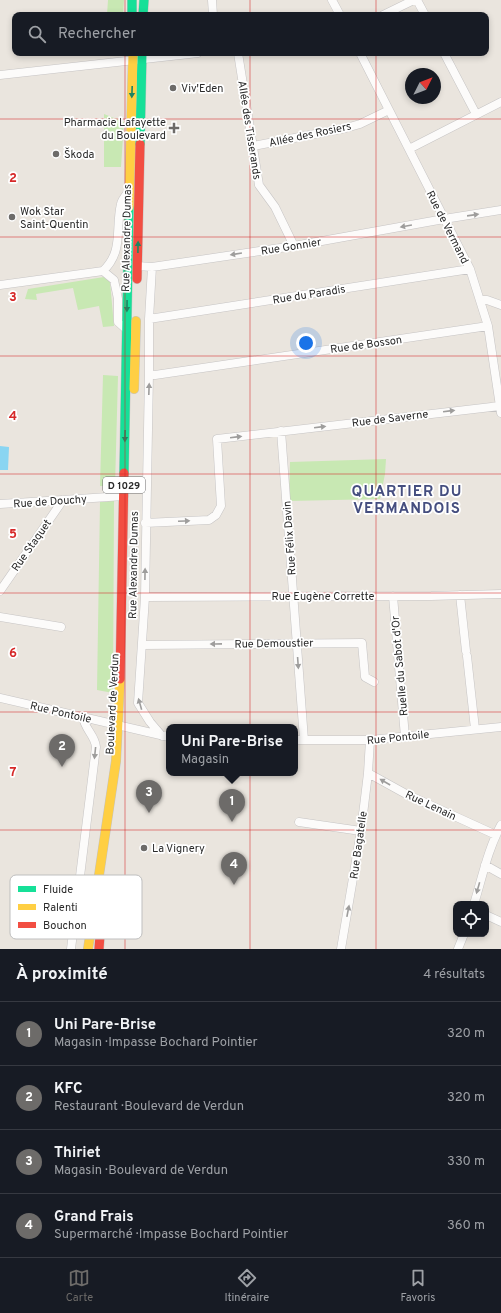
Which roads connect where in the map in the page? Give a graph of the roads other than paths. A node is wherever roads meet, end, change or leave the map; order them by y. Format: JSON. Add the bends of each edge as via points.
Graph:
{"nodes":[{"id":1,"x":132,"y":0,"type":"edge"},
{"id":2,"x":144,"y":0,"type":"edge"},
{"id":3,"x":212,"y":0,"type":"edge"},
{"id":4,"x":332,"y":0,"type":"edge"},
{"id":5,"x":416,"y":0,"type":"edge"},
{"id":6,"x":132,"y":12,"type":"edge"},
{"id":7,"x":143,"y":12,"type":"edge"},
{"id":8,"x":213,"y":12,"type":"edge"},
{"id":9,"x":338,"y":12,"type":"edge"},
{"id":10,"x":390,"y":12,"type":"edge"},
{"id":11,"x":423,"y":12,"type":"edge"},
{"id":12,"x":138,"y":56,"type":"edge"},
{"id":13,"x":238,"y":56,"type":"edge"},
{"id":14,"x":362,"y":56,"type":"edge"},
{"id":15,"x":446,"y":56,"type":"edge"},
{"id":16,"x":0,"y":75,"type":"edge"},
{"id":17,"x":501,"y":102,"type":"edge"},
{"id":18,"x":389,"y":110,"type":"junction"},
{"id":19,"x":476,"y":114,"type":"junction"},
{"id":20,"x":252,"y":146,"type":"junction"},
{"id":21,"x":409,"y":149,"type":"junction"},
{"id":22,"x":130,"y":188,"type":"junction"},
{"id":23,"x":501,"y":210,"type":"edge"},
{"id":24,"x":444,"y":219,"type":"junction"},
{"id":25,"x":294,"y":246,"type":"junction"},
{"id":26,"x":137,"y":266,"type":"junction"},
{"id":27,"x":152,"y":267,"type":"junction"},
{"id":28,"x":470,"y":269,"type":"junction"},
{"id":29,"x":102,"y":271,"type":"junction"},
{"id":30,"x":0,"y":284,"type":"edge"},
{"id":31,"x":480,"y":300,"type":"junction"},
{"id":32,"x":501,"y":305,"type":"edge"},
{"id":33,"x":149,"y":319,"type":"junction"},
{"id":34,"x":488,"y":326,"type":"junction"},
{"id":35,"x":127,"y":330,"type":"junction"},
{"id":36,"x":149,"y":374,"type":"junction"},
{"id":37,"x":500,"y":409,"type":"edge"},
{"id":38,"x":281,"y":431,"type":"junction"},
{"id":39,"x":128,"y":496,"type":"junction"},
{"id":40,"x":63,"y":500,"type":"junction"},
{"id":41,"x":0,"y":504,"type":"edge"},
{"id":42,"x":145,"y":523,"type":"junction"},
{"id":43,"x":0,"y":591,"type":"edge"},
{"id":44,"x":501,"y":594,"type":"edge"},
{"id":45,"x":460,"y":595,"type":"junction"},
{"id":46,"x":293,"y":596,"type":"junction"},
{"id":47,"x":392,"y":596,"type":"junction"},
{"id":48,"x":145,"y":597,"type":"junction"},
{"id":49,"x":0,"y":617,"type":"edge"},
{"id":50,"x":61,"y":627,"type":"dead end"},
{"id":51,"x":297,"y":643,"type":"junction"},
{"id":52,"x":142,"y":645,"type":"junction"},
{"id":53,"x":374,"y":682,"type":"dead end"},
{"id":54,"x":0,"y":698,"type":"edge"},
{"id":55,"x":83,"y":717,"type":"junction"},
{"id":56,"x":122,"y":726,"type":"junction"},
{"id":57,"x":501,"y":727,"type":"edge"},
{"id":58,"x":475,"y":729,"type":"junction"},
{"id":59,"x":165,"y":736,"type":"edge"},
{"id":60,"x":406,"y":737,"type":"junction"},
{"id":61,"x":298,"y":740,"type":"edge"},
{"id":62,"x":304,"y":740,"type":"junction"},
{"id":63,"x":370,"y":740,"type":"junction"},
{"id":64,"x":368,"y":773,"type":"junction"},
{"id":65,"x":299,"y":822,"type":"dead end"},
{"id":66,"x":501,"y":826,"type":"edge"},
{"id":67,"x":361,"y":831,"type":"junction"},
{"id":68,"x":496,"y":835,"type":"junction"},
{"id":69,"x":486,"y":865,"type":"junction"},
{"id":70,"x":501,"y":874,"type":"edge"},
{"id":71,"x":80,"y":875,"type":"edge"},
{"id":72,"x":99,"y":875,"type":"edge"},
{"id":73,"x":106,"y":875,"type":"edge"},
{"id":74,"x":475,"y":901,"type":"edge"},
{"id":75,"x":489,"y":916,"type":"edge"},
{"id":76,"x":501,"y":922,"type":"edge"},
{"id":77,"x":463,"y":937,"type":"edge"},
{"id":78,"x":72,"y":939,"type":"edge"},
{"id":79,"x":90,"y":939,"type":"edge"},
{"id":80,"x":100,"y":939,"type":"edge"},
{"id":81,"x":71,"y":949,"type":"edge"},
{"id":82,"x":88,"y":949,"type":"edge"},
{"id":83,"x":99,"y":949,"type":"edge"},
{"id":84,"x":341,"y":949,"type":"edge"},
{"id":85,"x":458,"y":949,"type":"edge"}],
"edges":[{"from":1,"to":6,"type":"main road"},
{"from":2,"to":7,"type":"main road"},
{"from":3,"to":8,"type":"street"},
{"from":4,"to":9,"type":"street"},
{"from":5,"to":10,"type":"street"},
{"from":5,"to":11,"type":"street"},
{"from":12,"to":16,"type":"street"},
{"from":12,"to":22,"type":"main road","number":"D 1029","one_way":true},
{"from":26,"to":12,"type":"main road","name":"Rue Alexandre Dumas","one_way":true},
{"from":13,"to":20,"type":"street","name":"Allée des Tisserands"},
{"from":14,"to":18,"type":"street","name":"Rue de Vermand"},
{"from":15,"to":19,"type":"street"},
{"from":17,"to":19,"type":"street"},
{"from":18,"to":20,"type":"street","name":"Allée des Rosiers","via":[[346,128]]},
{"from":18,"to":21,"type":"street","name":"Rue de Vermand"},
{"from":19,"to":21,"type":"street"},
{"from":20,"to":25,"type":"street","name":"Allée des Tisserands","via":[[259,185],[275,207]]},
{"from":21,"to":24,"type":"street","name":"Rue de Vermand"},
{"from":22,"to":29,"type":"street","via":[[122,202],[117,248],[113,259]]},
{"from":22,"to":35,"type":"main road","number":"D 1029","one_way":true},
{"from":24,"to":23,"type":"street","name":"Rue Gonnier","one_way":true},
{"from":24,"to":25,"type":"street","name":"Rue Gonnier","one_way":true},
{"from":24,"to":28,"type":"street","name":"Rue de Vermand"},
{"from":25,"to":27,"type":"street","name":"Rue Gonnier","one_way":true},
{"from":26,"to":27,"type":"street","name":"Rue Gonnier"},
{"from":26,"to":39,"type":"main road","name":"Rue Alexandre Dumas"},
{"from":27,"to":33,"type":"street","name":"Rue Alexandre Dumas"},
{"from":28,"to":31,"type":"street","name":"Rue de Vermand"},
{"from":28,"to":33,"type":"street","name":"Rue du Paradis"},
{"from":29,"to":30,"type":"street"},
{"from":29,"to":35,"type":"street","via":[[114,280],[118,299],[118,322]]},
{"from":31,"to":32,"type":"street"},
{"from":31,"to":34,"type":"street","name":"Rue de Vermand"},
{"from":33,"to":36,"type":"street","name":"Rue Alexandre Dumas"},
{"from":34,"to":36,"type":"street","name":"Rue de Bosson"},
{"from":34,"to":37,"type":"street","name":"Rue de Vermand"},
{"from":35,"to":39,"type":"main road","number":"D 1029","one_way":true},
{"from":42,"to":36,"type":"street","name":"Rue Alexandre Dumas","one_way":true},
{"from":38,"to":37,"type":"street","name":"Rue de Saverne","one_way":true},
{"from":42,"to":38,"type":"street","name":"Rue de Saverne","one_way":true,"via":[[209,520],[216,515],[221,506],[217,439]]},
{"from":38,"to":46,"type":"street","name":"Rue Félix Davin"},
{"from":39,"to":40,"type":"street","name":"Rue de Douchy"},
{"from":39,"to":56,"type":"main road","name":"Boulevard de Verdun"},
{"from":40,"to":41,"type":"street","name":"Rue de Douchy"},
{"from":40,"to":43,"type":"street","name":"Rue Staquet"},
{"from":48,"to":42,"type":"street","name":"Rue Alexandre Dumas","one_way":true},
{"from":44,"to":45,"type":"street","name":"Rue Eugène Corrette"},
{"from":45,"to":47,"type":"street","name":"Rue Eugène Corrette"},
{"from":45,"to":58,"type":"street"},
{"from":46,"to":47,"type":"street","name":"Rue Eugène Corrette"},
{"from":46,"to":48,"type":"street","name":"Rue Eugène Corrette"},
{"from":46,"to":51,"type":"street","name":"Rue Félix Davin"},
{"from":47,"to":60,"type":"street","name":"Ruelle du Sabot d'Or"},
{"from":48,"to":52,"type":"street","name":"Rue Alexandre Dumas"},
{"from":49,"to":50,"type":"street"},
{"from":51,"to":52,"type":"street","name":"Rue Demoustier","one_way":true},
{"from":51,"to":53,"type":"street","name":"Rue Demoustier","via":[[362,643],[365,678]]},
{"from":51,"to":62,"type":"street","name":"Rue Félix Davin","one_way":true},
{"from":59,"to":52,"type":"street","name":"Rue Alexandre Dumas","one_way":true,"via":[[150,722],[138,703]]},
{"from":54,"to":55,"type":"street","name":"Rue Pontoile"},
{"from":55,"to":56,"type":"street","name":"Rue Pontoile"},
{"from":55,"to":71,"type":"street","name":"Boulevard de Verdun","one_way":true,"via":[[84,726],[95,741],[96,747]]},
{"from":56,"to":59,"type":"street","name":"Rue Pontoile"},
{"from":56,"to":72,"type":"main road"},
{"from":56,"to":73,"type":"main road","name":"Boulevard de Verdun"},
{"from":57,"to":58,"type":"street","name":"Rue Pontoile"},
{"from":58,"to":60,"type":"street","name":"Rue Pontoile"},
{"from":60,"to":63,"type":"street","name":"Rue Pontoile"},
{"from":61,"to":62,"type":"street","name":"Rue Pontoile"},
{"from":62,"to":63,"type":"street","name":"Rue Pontoile"},
{"from":63,"to":64,"type":"street","name":"Rue Bagatelle"},
{"from":64,"to":67,"type":"street","name":"Rue Bagatelle"},
{"from":68,"to":64,"type":"street","name":"Rue Lenain","one_way":true,"via":[[406,794]]},
{"from":65,"to":67,"type":"street"},
{"from":66,"to":68,"type":"street"},
{"from":84,"to":67,"type":"street","name":"Rue Bagatelle","one_way":true},
{"from":68,"to":69,"type":"street"},
{"from":69,"to":70,"type":"street"},
{"from":69,"to":74,"type":"street","one_way":true},
{"from":75,"to":76,"type":"street"},
{"from":77,"to":85,"type":"street"},
{"from":78,"to":81,"type":"street","name":"Boulevard de Verdun","one_way":true},
{"from":79,"to":82,"type":"main road"},
{"from":80,"to":83,"type":"main road","name":"Boulevard de Verdun"}]}
